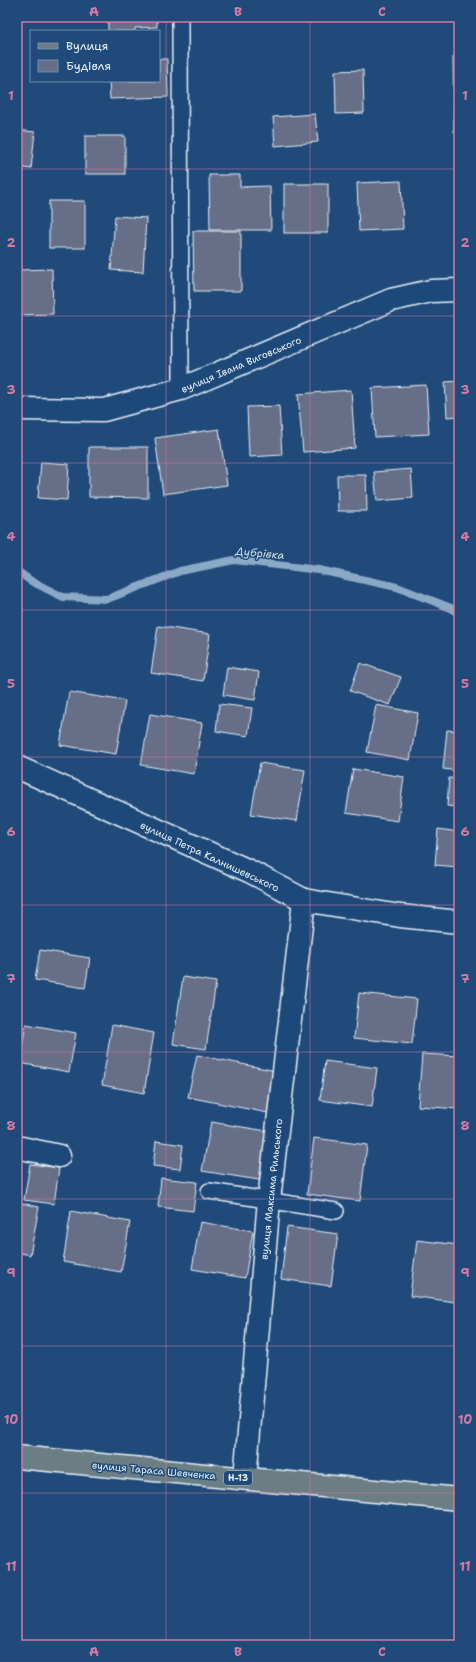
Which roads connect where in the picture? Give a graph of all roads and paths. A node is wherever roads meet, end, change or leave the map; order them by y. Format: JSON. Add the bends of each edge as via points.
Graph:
{"nodes":[{"id":1,"x":180,"y":17,"type":"edge"},
{"id":2,"x":459,"y":290,"type":"edge"},
{"id":3,"x":181,"y":389,"type":"junction"},
{"id":4,"x":17,"y":409,"type":"edge"},
{"id":5,"x":17,"y":767,"type":"edge"},
{"id":6,"x":304,"y":900,"type":"junction"},
{"id":7,"x":459,"y":922,"type":"edge"},
{"id":8,"x":17,"y":1146,"type":"edge"},
{"id":9,"x":59,"y":1156,"type":"dead end"},
{"id":10,"x":210,"y":1191,"type":"dead end"},
{"id":11,"x":269,"y":1200,"type":"junction"},
{"id":12,"x":336,"y":1211,"type":"dead end"},
{"id":13,"x":17,"y":1457,"type":"edge"},
{"id":14,"x":245,"y":1478,"type":"junction"},
{"id":15,"x":459,"y":1499,"type":"edge"}],
"edges":[{"from":1,"to":3,"type":"lane"},
{"from":2,"to":3,"type":"street","name":"вулиця Івана Виговського","via":[[431,291],[391,300]]},
{"from":3,"to":4,"type":"street","name":"вулиця Івана Виговського","via":[[104,410]]},
{"from":5,"to":6,"type":"street","name":"вулиця Петра Калнишевського","via":[[251,872]]},
{"from":6,"to":7,"type":"street","name":"вулиця Петра Калнишевського","via":[[400,916]]},
{"from":6,"to":11,"type":"street","name":"вулиця Максима Рильського"},
{"from":8,"to":9,"type":"street"},
{"from":10,"to":11,"type":"lane"},
{"from":11,"to":12,"type":"lane"},
{"from":11,"to":14,"type":"street","name":"вулиця Максима Рильського"},
{"from":13,"to":14,"type":"main road","name":"вулиця Тараса Шевченка","number":"Н-13"},
{"from":14,"to":15,"type":"main road","name":"вулиця Тараса Шевченка","number":"Н-13"}]}
